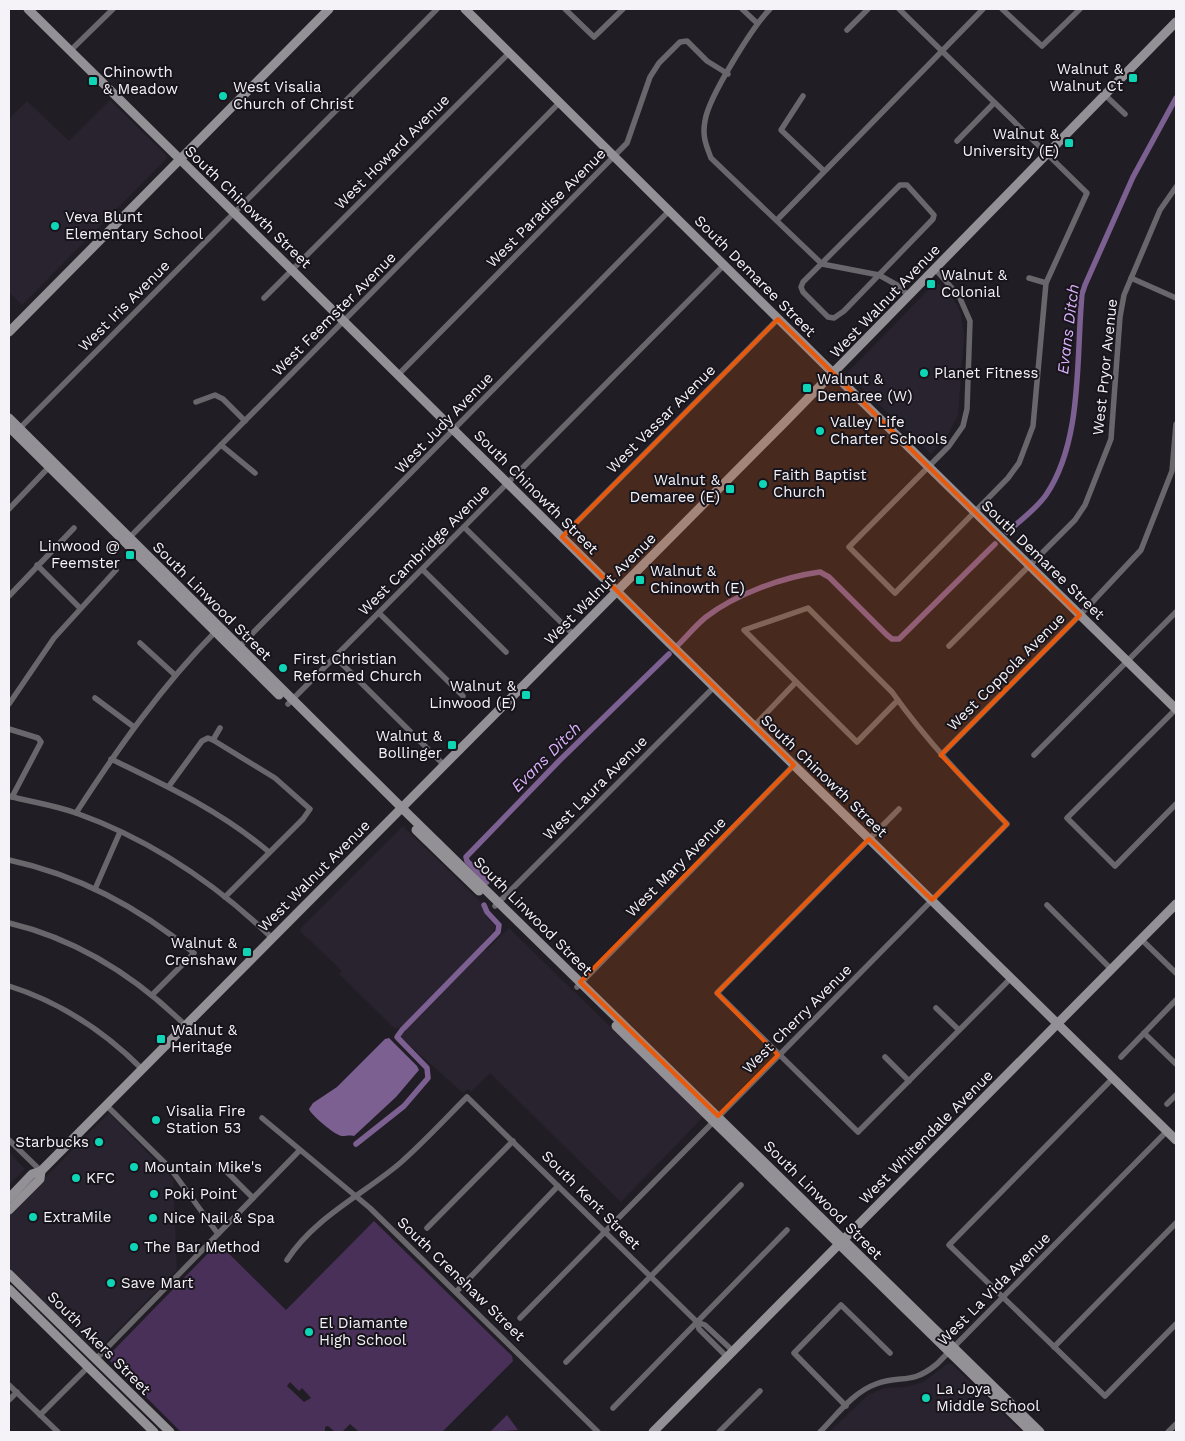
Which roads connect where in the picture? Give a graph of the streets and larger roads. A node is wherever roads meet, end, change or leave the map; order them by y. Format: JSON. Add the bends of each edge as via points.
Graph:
{"nodes":[{"id":1,"x":28,"y":9,"type":"edge"},
{"id":2,"x":113,"y":9,"type":"edge"},
{"id":3,"x":329,"y":9,"type":"edge"},
{"id":4,"x":437,"y":9,"type":"edge"},
{"id":5,"x":465,"y":9,"type":"edge"},
{"id":6,"x":565,"y":9,"type":"edge"},
{"id":7,"x":624,"y":9,"type":"edge"},
{"id":8,"x":742,"y":9,"type":"edge"},
{"id":9,"x":770,"y":9,"type":"edge"},
{"id":10,"x":868,"y":9,"type":"edge"},
{"id":11,"x":899,"y":9,"type":"edge"},
{"id":12,"x":983,"y":9,"type":"edge"},
{"id":13,"x":1002,"y":9,"type":"edge"},
{"id":14,"x":1080,"y":9,"type":"edge"},
{"id":15,"x":1176,"y":22,"type":"edge"},
{"id":16,"x":757,"y":23,"type":"junction"},
{"id":17,"x":847,"y":30,"type":"dead end"},
{"id":18,"x":70,"y":51,"type":"junction"},
{"id":19,"x":941,"y":51,"type":"junction"},
{"id":20,"x":510,"y":52,"type":"junction"},
{"id":21,"x":728,"y":74,"type":"junction"},
{"id":22,"x":1105,"y":95,"type":"junction"},
{"id":23,"x":803,"y":96,"type":"dead end"},
{"id":24,"x":560,"y":102,"type":"junction"},
{"id":25,"x":994,"y":103,"type":"junction"},
{"id":26,"x":1125,"y":114,"type":"dead end"},
{"id":27,"x":957,"y":141,"type":"dead end"},
{"id":28,"x":1047,"y":155,"type":"junction"},
{"id":29,"x":615,"y":156,"type":"junction"},
{"id":30,"x":179,"y":160,"type":"junction"},
{"id":31,"x":823,"y":170,"type":"junction"},
{"id":32,"x":1176,"y":187,"type":"edge"},
{"id":33,"x":670,"y":210,"type":"junction"},
{"id":34,"x":234,"y":213,"type":"junction"},
{"id":35,"x":777,"y":220,"type":"junction"},
{"id":36,"x":724,"y":264,"type":"junction"},
{"id":37,"x":822,"y":264,"type":"junction"},
{"id":38,"x":935,"y":269,"type":"junction"},
{"id":39,"x":292,"y":270,"type":"junction"},
{"id":40,"x":879,"y":275,"type":"junction"},
{"id":41,"x":1029,"y":278,"type":"dead end"},
{"id":42,"x":1131,"y":278,"type":"junction"},
{"id":43,"x":1046,"y":283,"type":"junction"},
{"id":44,"x":909,"y":296,"type":"junction"},
{"id":45,"x":264,"y":298,"type":"dead end"},
{"id":46,"x":1176,"y":298,"type":"edge"},
{"id":47,"x":778,"y":319,"type":"junction"},
{"id":48,"x":344,"y":322,"type":"junction"},
{"id":49,"x":9,"y":332,"type":"edge"},
{"id":50,"x":833,"y":374,"type":"junction"},
{"id":51,"x":398,"y":375,"type":"junction"},
{"id":52,"x":196,"y":402,"type":"dead end"},
{"id":53,"x":9,"y":418,"type":"edge"},
{"id":54,"x":245,"y":421,"type":"junction"},
{"id":55,"x":1176,"y":424,"type":"edge"},
{"id":56,"x":9,"y":428,"type":"edge"},
{"id":57,"x":454,"y":430,"type":"junction"},
{"id":58,"x":19,"y":433,"type":"junction"},
{"id":59,"x":221,"y":445,"type":"junction"},
{"id":60,"x":49,"y":467,"type":"junction"},
{"id":61,"x":928,"y":467,"type":"junction"},
{"id":62,"x":255,"y":473,"type":"dead end"},
{"id":63,"x":508,"y":484,"type":"junction"},
{"id":64,"x":9,"y":509,"type":"edge"},
{"id":65,"x":974,"y":512,"type":"junction"},
{"id":66,"x":464,"y":527,"type":"junction"},
{"id":67,"x":74,"y":528,"type":"dead end"},
{"id":68,"x":562,"y":538,"type":"junction"},
{"id":69,"x":127,"y":540,"type":"junction"},
{"id":70,"x":38,"y":565,"type":"junction"},
{"id":71,"x":1029,"y":565,"type":"junction"},
{"id":72,"x":116,"y":570,"type":"dead end"},
{"id":73,"x":423,"y":570,"type":"junction"},
{"id":74,"x":616,"y":592,"type":"junction"},
{"id":75,"x":9,"y":596,"type":"edge"},
{"id":76,"x":80,"y":608,"type":"junction"},
{"id":77,"x":1176,"y":612,"type":"edge"},
{"id":78,"x":379,"y":613,"type":"junction"},
{"id":79,"x":1080,"y":615,"type":"junction"},
{"id":80,"x":217,"y":630,"type":"junction"},
{"id":81,"x":574,"y":635,"type":"junction"},
{"id":82,"x":140,"y":643,"type":"dead end"},
{"id":83,"x":949,"y":646,"type":"dead end"},
{"id":84,"x":237,"y":649,"type":"junction"},
{"id":85,"x":506,"y":652,"type":"dead end"},
{"id":86,"x":335,"y":657,"type":"junction"},
{"id":87,"x":1128,"y":662,"type":"junction"},
{"id":88,"x":175,"y":675,"type":"junction"},
{"id":89,"x":796,"y":682,"type":"junction"},
{"id":90,"x":714,"y":687,"type":"junction"},
{"id":91,"x":463,"y":696,"type":"dead end"},
{"id":92,"x":95,"y":698,"type":"dead end"},
{"id":93,"x":898,"y":700,"type":"junction"},
{"id":94,"x":290,"y":702,"type":"junction"},
{"id":95,"x":9,"y":704,"type":"edge"},
{"id":96,"x":1176,"y":709,"type":"edge"},
{"id":97,"x":754,"y":726,"type":"junction"},
{"id":98,"x":134,"y":727,"type":"junction"},
{"id":99,"x":220,"y":728,"type":"dead end"},
{"id":100,"x":9,"y":729,"type":"edge"},
{"id":101,"x":214,"y":740,"type":"junction"},
{"id":102,"x":940,"y":755,"type":"junction"},
{"id":103,"x":1034,"y":756,"type":"dead end"},
{"id":104,"x":111,"y":759,"type":"junction"},
{"id":105,"x":444,"y":765,"type":"junction"},
{"id":106,"x":794,"y":765,"type":"junction"},
{"id":107,"x":169,"y":786,"type":"junction"},
{"id":108,"x":10,"y":796,"type":"edge"},
{"id":109,"x":1176,"y":804,"type":"edge"},
{"id":110,"x":400,"y":809,"type":"junction"},
{"id":111,"x":900,"y":809,"type":"dead end"},
{"id":112,"x":76,"y":813,"type":"junction"},
{"id":113,"x":120,"y":832,"type":"junction"},
{"id":114,"x":869,"y":839,"type":"junction"},
{"id":115,"x":269,"y":852,"type":"junction"},
{"id":116,"x":9,"y":860,"type":"edge"},
{"id":117,"x":95,"y":889,"type":"junction"},
{"id":118,"x":225,"y":897,"type":"junction"},
{"id":119,"x":932,"y":900,"type":"junction"},
{"id":120,"x":497,"y":904,"type":"junction"},
{"id":121,"x":1176,"y":904,"type":"edge"},
{"id":122,"x":1047,"y":905,"type":"dead end"},
{"id":123,"x":9,"y":923,"type":"edge"},
{"id":124,"x":272,"y":938,"type":"junction"},
{"id":125,"x":1141,"y":939,"type":"junction"},
{"id":126,"x":1111,"y":969,"type":"junction"},
{"id":127,"x":1176,"y":973,"type":"edge"},
{"id":128,"x":1011,"y":978,"type":"junction"},
{"id":129,"x":578,"y":984,"type":"junction"},
{"id":130,"x":9,"y":986,"type":"edge"},
{"id":131,"x":152,"y":995,"type":"junction"},
{"id":132,"x":1176,"y":1000,"type":"edge"},
{"id":133,"x":936,"y":1008,"type":"dead end"},
{"id":134,"x":1058,"y":1023,"type":"junction"},
{"id":135,"x":185,"y":1026,"type":"junction"},
{"id":136,"x":959,"y":1030,"type":"junction"},
{"id":137,"x":1144,"y":1033,"type":"junction"},
{"id":138,"x":778,"y":1055,"type":"junction"},
{"id":139,"x":1121,"y":1057,"type":"dead end"},
{"id":140,"x":885,"y":1058,"type":"dead end"},
{"id":141,"x":1176,"y":1064,"type":"edge"},
{"id":142,"x":142,"y":1069,"type":"junction"},
{"id":143,"x":1113,"y":1078,"type":"junction"},
{"id":144,"x":909,"y":1081,"type":"junction"},
{"id":145,"x":1176,"y":1095,"type":"edge"},
{"id":146,"x":1167,"y":1104,"type":"dead end"},
{"id":147,"x":106,"y":1105,"type":"junction"},
{"id":148,"x":262,"y":1118,"type":"dead end"},
{"id":149,"x":715,"y":1118,"type":"junction"},
{"id":150,"x":1167,"y":1131,"type":"junction"},
{"id":151,"x":9,"y":1140,"type":"edge"},
{"id":152,"x":1176,"y":1140,"type":"edge"},
{"id":153,"x":513,"y":1141,"type":"junction"},
{"id":154,"x":299,"y":1150,"type":"junction"},
{"id":155,"x":219,"y":1164,"type":"dead end"},
{"id":156,"x":40,"y":1171,"type":"junction"},
{"id":157,"x":741,"y":1185,"type":"dead end"},
{"id":158,"x":558,"y":1186,"type":"junction"},
{"id":159,"x":356,"y":1196,"type":"junction"},
{"id":160,"x":9,"y":1198,"type":"edge"},
{"id":161,"x":253,"y":1198,"type":"junction"},
{"id":162,"x":9,"y":1210,"type":"edge"},
{"id":163,"x":1176,"y":1223,"type":"edge"},
{"id":164,"x":427,"y":1228,"type":"dead end"},
{"id":165,"x":787,"y":1230,"type":"dead end"},
{"id":166,"x":604,"y":1231,"type":"junction"},
{"id":167,"x":218,"y":1234,"type":"junction"},
{"id":168,"x":841,"y":1242,"type":"junction"},
{"id":169,"x":287,"y":1260,"type":"dead end"},
{"id":170,"x":9,"y":1274,"type":"edge"},
{"id":171,"x":650,"y":1277,"type":"junction"},
{"id":172,"x":9,"y":1288,"type":"edge"},
{"id":173,"x":456,"y":1292,"type":"junction"},
{"id":174,"x":1003,"y":1298,"type":"junction"},
{"id":175,"x":48,"y":1311,"type":"junction"},
{"id":176,"x":520,"y":1318,"type":"dead end"},
{"id":177,"x":697,"y":1322,"type":"junction"},
{"id":178,"x":1176,"y":1324,"type":"edge"},
{"id":179,"x":51,"y":1331,"type":"junction"},
{"id":180,"x":1054,"y":1347,"type":"junction"},
{"id":181,"x":951,"y":1350,"type":"junction"},
{"id":182,"x":730,"y":1354,"type":"junction"},
{"id":183,"x":890,"y":1354,"type":"dead end"},
{"id":184,"x":96,"y":1359,"type":"junction"},
{"id":185,"x":566,"y":1362,"type":"dead end"},
{"id":186,"x":88,"y":1367,"type":"junction"},
{"id":187,"x":9,"y":1385,"type":"edge"},
{"id":188,"x":760,"y":1391,"type":"dead end"},
{"id":189,"x":16,"y":1392,"type":"junction"},
{"id":190,"x":9,"y":1400,"type":"edge"},
{"id":191,"x":142,"y":1406,"type":"junction"},
{"id":192,"x":846,"y":1406,"type":"junction"},
{"id":193,"x":613,"y":1408,"type":"dead end"},
{"id":194,"x":40,"y":1415,"type":"junction"},
{"id":195,"x":1014,"y":1416,"type":"junction"},
{"id":196,"x":1176,"y":1424,"type":"edge"},
{"id":197,"x":58,"y":1432,"type":"edge"},
{"id":198,"x":154,"y":1432,"type":"edge"},
{"id":199,"x":170,"y":1432,"type":"edge"},
{"id":200,"x":598,"y":1432,"type":"edge"},
{"id":201,"x":653,"y":1432,"type":"edge"},
{"id":202,"x":719,"y":1432,"type":"edge"},
{"id":203,"x":820,"y":1432,"type":"edge"},
{"id":204,"x":1031,"y":1432,"type":"edge"},
{"id":205,"x":1038,"y":1432,"type":"edge"},
{"id":206,"x":1168,"y":1432,"type":"edge"}],
"edges":[{"from":1,"to":18,"type":"street","name":"South Chinowth Street"},
{"from":2,"to":18,"type":"street"},
{"from":3,"to":30,"type":"street"},
{"from":4,"to":34,"type":"street","name":"West Iris Avenue"},
{"from":5,"to":20,"type":"street","name":"South Demaree Street"},
{"from":6,"to":7,"type":"street","via":[[594,37]]},
{"from":8,"to":16,"type":"street"},
{"from":9,"to":16,"type":"street"},
{"from":10,"to":17,"type":"street"},
{"from":11,"to":19,"type":"street"},
{"from":12,"to":19,"type":"street"},
{"from":13,"to":14,"type":"street","via":[[1042,46]]},
{"from":15,"to":22,"type":"street","name":"West Walnut Avenue"},
{"from":16,"to":21,"type":"street"},
{"from":18,"to":30,"type":"street","name":"South Chinowth Street"},
{"from":19,"to":25,"type":"street"},
{"from":19,"to":31,"type":"street"},
{"from":20,"to":24,"type":"street","name":"South Demaree Street"},
{"from":20,"to":39,"type":"street","name":"West Howard Avenue"},
{"from":21,"to":29,"type":"street","name":"West Paradise Avenue","via":[[683,40],[655,68],[632,135]]},
{"from":21,"to":35,"type":"street","via":[[707,110],[703,139],[712,158]]},
{"from":22,"to":26,"type":"street"},
{"from":22,"to":28,"type":"street","name":"West Walnut Avenue"},
{"from":23,"to":31,"type":"street","via":[[781,130]]},
{"from":24,"to":29,"type":"street","name":"South Demaree Street"},
{"from":24,"to":48,"type":"street","name":"West Feemster Avenue"},
{"from":25,"to":27,"type":"street"},
{"from":25,"to":28,"type":"street"},
{"from":28,"to":38,"type":"street","name":"West Walnut Avenue"},
{"from":28,"to":43,"type":"street","via":[[1087,193]]},
{"from":29,"to":33,"type":"street","name":"South Demaree Street"},
{"from":29,"to":51,"type":"street","name":"West Paradise Avenue"},
{"from":30,"to":34,"type":"street","name":"South Chinowth Street"},
{"from":30,"to":49,"type":"street"},
{"from":31,"to":35,"type":"street"},
{"from":32,"to":42,"type":"street","name":"West Pryor Avenue","via":[[1160,210]]},
{"from":33,"to":36,"type":"street","name":"South Demaree Street"},
{"from":33,"to":57,"type":"street","name":"West Judy Avenue"},
{"from":34,"to":39,"type":"street","name":"South Chinowth Street"},
{"from":34,"to":58,"type":"street","name":"West Iris Avenue"},
{"from":35,"to":37,"type":"street"},
{"from":36,"to":47,"type":"street","name":"South Demaree Street"},
{"from":36,"to":63,"type":"street","name":"West Cambridge Avenue"},
{"from":37,"to":40,"type":"street"},
{"from":37,"to":40,"type":"street","via":[[801,287],[826,315],[834,318]]},
{"from":37,"to":40,"type":"street","via":[[895,188],[907,185],[934,215]]},
{"from":38,"to":44,"type":"street","name":"West Walnut Avenue"},
{"from":38,"to":61,"type":"street","via":[[964,303],[971,331],[967,409],[963,426]]},
{"from":39,"to":45,"type":"street","name":"West Howard Avenue"},
{"from":39,"to":48,"type":"street","name":"South Chinowth Street"},
{"from":40,"to":44,"type":"street"},
{"from":41,"to":43,"type":"street"},
{"from":42,"to":46,"type":"street"},
{"from":42,"to":71,"type":"street","name":"West Pryor Avenue","via":[[1120,316],[1112,426],[1106,454],[1080,513]]},
{"from":43,"to":65,"type":"street","via":[[1036,410],[1028,444],[1008,478]]},
{"from":44,"to":50,"type":"street","name":"West Walnut Avenue"},
{"from":47,"to":50,"type":"street","name":"South Demaree Street"},
{"from":47,"to":68,"type":"street","name":"West Vassar Avenue"},
{"from":48,"to":51,"type":"street","name":"South Chinowth Street"},
{"from":48,"to":54,"type":"street","name":"West Feemster Avenue"},
{"from":50,"to":61,"type":"street","name":"South Demaree Street"},
{"from":50,"to":74,"type":"street","name":"West Walnut Avenue"},
{"from":51,"to":57,"type":"street","name":"South Chinowth Street"},
{"from":52,"to":54,"type":"street","via":[[208,396],[219,397]]},
{"from":53,"to":58,"type":"street","name":"South Linwood Street"},
{"from":54,"to":59,"type":"street","name":"West Feemster Avenue"},
{"from":55,"to":79,"type":"street","name":"West Coppola Avenue","via":[[1170,478],[1141,550]]},
{"from":56,"to":58,"type":"street","name":"South Linwood Street"},
{"from":57,"to":63,"type":"street","name":"South Chinowth Street"},
{"from":57,"to":84,"type":"street","name":"West Judy Avenue"},
{"from":58,"to":60,"type":"street","name":"South Linwood Street"},
{"from":58,"to":69,"type":"street","name":"South Linwood Street"},
{"from":59,"to":62,"type":"street"},
{"from":59,"to":69,"type":"street","name":"West Feemster Avenue"},
{"from":60,"to":64,"type":"street"},
{"from":60,"to":69,"type":"street","name":"South Linwood Street"},
{"from":61,"to":65,"type":"street","name":"South Demaree Street"},
{"from":61,"to":65,"type":"street","via":[[848,547],[895,593]]},
{"from":63,"to":66,"type":"street","name":"West Cambridge Avenue"},
{"from":63,"to":68,"type":"street","name":"South Chinowth Street"},
{"from":65,"to":71,"type":"street","name":"South Demaree Street"},
{"from":66,"to":73,"type":"street","name":"West Cambridge Avenue"},
{"from":66,"to":81,"type":"street"},
{"from":67,"to":70,"type":"street"},
{"from":68,"to":74,"type":"street","name":"South Chinowth Street"},
{"from":69,"to":80,"type":"street","name":"South Linwood Street"},
{"from":70,"to":75,"type":"street"},
{"from":70,"to":76,"type":"street"},
{"from":71,"to":79,"type":"street","name":"South Demaree Street"},
{"from":71,"to":83,"type":"street","name":"West Pryor Avenue"},
{"from":72,"to":76,"type":"street"},
{"from":73,"to":78,"type":"street","name":"West Cambridge Avenue"},
{"from":73,"to":85,"type":"street"},
{"from":74,"to":81,"type":"street","name":"West Walnut Avenue"},
{"from":74,"to":90,"type":"street","name":"South Chinowth Street"},
{"from":76,"to":95,"type":"street","via":[[41,655]]},
{"from":77,"to":87,"type":"street"},
{"from":78,"to":86,"type":"street","name":"West Cambridge Avenue"},
{"from":78,"to":91,"type":"street"},
{"from":79,"to":87,"type":"street","name":"South Demaree Street"},
{"from":79,"to":102,"type":"street","name":"West Coppola Avenue"},
{"from":80,"to":84,"type":"street","name":"South Linwood Street"},
{"from":80,"to":88,"type":"street"},
{"from":81,"to":105,"type":"street","name":"West Walnut Avenue"},
{"from":82,"to":88,"type":"street"},
{"from":84,"to":94,"type":"street","name":"South Linwood Street"},
{"from":86,"to":94,"type":"street","name":"West Cambridge Avenue"},
{"from":86,"to":105,"type":"street"},
{"from":87,"to":96,"type":"street","name":"South Demaree Street"},
{"from":87,"to":103,"type":"street"},
{"from":88,"to":98,"type":"street"},
{"from":89,"to":93,"type":"street","via":[[857,742]]},
{"from":89,"to":93,"type":"street","via":[[744,630],[808,608]]},
{"from":89,"to":97,"type":"street"},
{"from":90,"to":97,"type":"street","name":"South Chinowth Street"},
{"from":90,"to":120,"type":"street","name":"West Laura Avenue"},
{"from":92,"to":98,"type":"street"},
{"from":93,"to":102,"type":"street"},
{"from":94,"to":110,"type":"street","name":"South Linwood Street"},
{"from":96,"to":109,"type":"street","via":[[1067,818],[1115,866]]},
{"from":97,"to":106,"type":"street","name":"South Chinowth Street"},
{"from":98,"to":104,"type":"street"},
{"from":99,"to":101,"type":"street"},
{"from":100,"to":108,"type":"street","via":[[38,738],[41,742]]},
{"from":101,"to":107,"type":"street","via":[[202,741]]},
{"from":101,"to":115,"type":"street","via":[[275,778],[310,809]]},
{"from":102,"to":119,"type":"street","name":"West Cherry Avenue","via":[[1007,824]]},
{"from":104,"to":107,"type":"street"},
{"from":104,"to":112,"type":"street"},
{"from":105,"to":110,"type":"street","name":"West Walnut Avenue"},
{"from":106,"to":114,"type":"street","name":"South Chinowth Street"},
{"from":106,"to":129,"type":"street","name":"West Mary Avenue"},
{"from":107,"to":115,"type":"street","via":[[220,815]]},
{"from":108,"to":112,"type":"street"},
{"from":110,"to":120,"type":"street","name":"South Linwood Street"},
{"from":110,"to":124,"type":"street","name":"West Walnut Avenue"},
{"from":111,"to":114,"type":"street"},
{"from":112,"to":113,"type":"street"},
{"from":113,"to":117,"type":"street"},
{"from":113,"to":118,"type":"street","via":[[172,860]]},
{"from":114,"to":119,"type":"street","name":"South Chinowth Street"},
{"from":114,"to":138,"type":"street","via":[[717,993]]},
{"from":115,"to":118,"type":"street"},
{"from":116,"to":117,"type":"street","via":[[65,876]]},
{"from":117,"to":131,"type":"street","via":[[140,913],[194,953]]},
{"from":118,"to":124,"type":"street"},
{"from":119,"to":128,"type":"street","name":"South Chinowth Street"},
{"from":119,"to":138,"type":"street","name":"West Cherry Avenue"},
{"from":120,"to":129,"type":"street","name":"South Linwood Street"},
{"from":121,"to":125,"type":"street","name":"West Whitendale Avenue"},
{"from":122,"to":126,"type":"street"},
{"from":123,"to":131,"type":"street","via":[[79,948],[129,977]]},
{"from":124,"to":135,"type":"street","name":"West Walnut Avenue"},
{"from":125,"to":126,"type":"street","name":"West Whitendale Avenue"},
{"from":125,"to":127,"type":"street"},
{"from":126,"to":134,"type":"street","name":"West Whitendale Avenue"},
{"from":128,"to":134,"type":"street","name":"South Chinowth Street"},
{"from":128,"to":136,"type":"street"},
{"from":129,"to":149,"type":"street","name":"South Linwood Street"},
{"from":130,"to":142,"type":"street","via":[[48,1000],[73,1014],[105,1036]]},
{"from":131,"to":135,"type":"street"},
{"from":132,"to":137,"type":"street"},
{"from":133,"to":136,"type":"street"},
{"from":134,"to":143,"type":"street","name":"South Chinowth Street"},
{"from":134,"to":168,"type":"street","name":"West Whitendale Avenue"},
{"from":135,"to":142,"type":"street","name":"West Walnut Avenue"},
{"from":136,"to":144,"type":"street"},
{"from":137,"to":139,"type":"street"},
{"from":137,"to":141,"type":"street"},
{"from":138,"to":144,"type":"street","via":[[858,1132]]},
{"from":138,"to":149,"type":"street","name":"West Cherry Avenue"},
{"from":140,"to":144,"type":"street"},
{"from":142,"to":147,"type":"street","name":"West Walnut Avenue"},
{"from":143,"to":150,"type":"street","name":"South Chinowth Street"},
{"from":143,"to":174,"type":"street","via":[[949,1245]]},
{"from":145,"to":146,"type":"street"},
{"from":147,"to":156,"type":"street","name":"West Walnut Avenue"},
{"from":147,"to":167,"type":"street","via":[[170,1168]]},
{"from":148,"to":154,"type":"street","name":"South Crenshaw Street"},
{"from":149,"to":166,"type":"street","name":"West Cherry Avenue"},
{"from":149,"to":168,"type":"street","name":"South Linwood Street"},
{"from":150,"to":152,"type":"street","name":"South Chinowth Street"},
{"from":150,"to":174,"type":"street","name":"West La Vida Avenue"},
{"from":151,"to":156,"type":"street"},
{"from":153,"to":158,"type":"street","name":"South Kent Street"},
{"from":153,"to":159,"type":"street","name":"South Kent Street","via":[[467,1097],[398,1164]]},
{"from":153,"to":164,"type":"street"},
{"from":154,"to":159,"type":"street","name":"South Crenshaw Street"},
{"from":154,"to":161,"type":"street"},
{"from":155,"to":161,"type":"street"},
{"from":156,"to":160,"type":"street","name":"West Walnut Avenue","via":[[32,1174]]},
{"from":156,"to":162,"type":"street","name":"West Walnut Avenue","via":[[40,1179]]},
{"from":157,"to":171,"type":"street"},
{"from":158,"to":166,"type":"street","name":"South Kent Street"},
{"from":158,"to":173,"type":"street"},
{"from":159,"to":169,"type":"street","via":[[303,1239]]},
{"from":159,"to":173,"type":"street","name":"South Crenshaw Street"},
{"from":161,"to":167,"type":"street"},
{"from":163,"to":180,"type":"street"},
{"from":165,"to":177,"type":"street"},
{"from":166,"to":171,"type":"street","name":"South Kent Street"},
{"from":166,"to":176,"type":"street","name":"West Cherry Avenue"},
{"from":167,"to":184,"type":"street"},
{"from":168,"to":181,"type":"street","name":"South Linwood Street"},
{"from":168,"to":182,"type":"street","name":"West Whitendale Avenue"},
{"from":170,"to":175,"type":"street","name":"South Akers Street"},
{"from":171,"to":177,"type":"street","name":"South Kent Street"},
{"from":171,"to":185,"type":"street"},
{"from":172,"to":175,"type":"street","via":[[41,1313]]},
{"from":172,"to":179,"type":"street","name":"South Akers Street"},
{"from":173,"to":200,"type":"street","name":"South Crenshaw Street"},
{"from":174,"to":180,"type":"street"},
{"from":174,"to":181,"type":"street","name":"West La Vida Avenue"},
{"from":175,"to":184,"type":"street","name":"South Akers Street"},
{"from":177,"to":182,"type":"street","name":"South Kent Street","via":[[705,1324]]},
{"from":177,"to":193,"type":"street"},
{"from":178,"to":180,"type":"street","via":[[1105,1396]]},
{"from":179,"to":184,"type":"street","via":[[61,1334],[86,1358]]},
{"from":179,"to":186,"type":"street","name":"South Akers Street"},
{"from":181,"to":192,"type":"street","name":"West La Vida Avenue","via":[[924,1374],[914,1379],[874,1384],[857,1394]]},
{"from":181,"to":195,"type":"street","name":"South Linwood Street"},
{"from":181,"to":205,"type":"street","name":"South Linwood Street"},
{"from":182,"to":201,"type":"street","name":"West Whitendale Avenue"},
{"from":183,"to":192,"type":"street","via":[[841,1305],[794,1353]]},
{"from":184,"to":191,"type":"street","name":"South Akers Street"},
{"from":186,"to":191,"type":"street","via":[[99,1370],[130,1400]]},
{"from":186,"to":194,"type":"street"},
{"from":186,"to":198,"type":"street","name":"South Akers Street"},
{"from":187,"to":189,"type":"street"},
{"from":188,"to":202,"type":"street"},
{"from":189,"to":190,"type":"street"},
{"from":189,"to":194,"type":"street"},
{"from":191,"to":199,"type":"street","name":"South Akers Street"},
{"from":192,"to":203,"type":"street","name":"West La Vida Avenue"},
{"from":194,"to":197,"type":"street"},
{"from":195,"to":204,"type":"street","name":"South Linwood Street"},
{"from":195,"to":205,"type":"street","via":[[1020,1416]]},
{"from":196,"to":206,"type":"street"}]}
